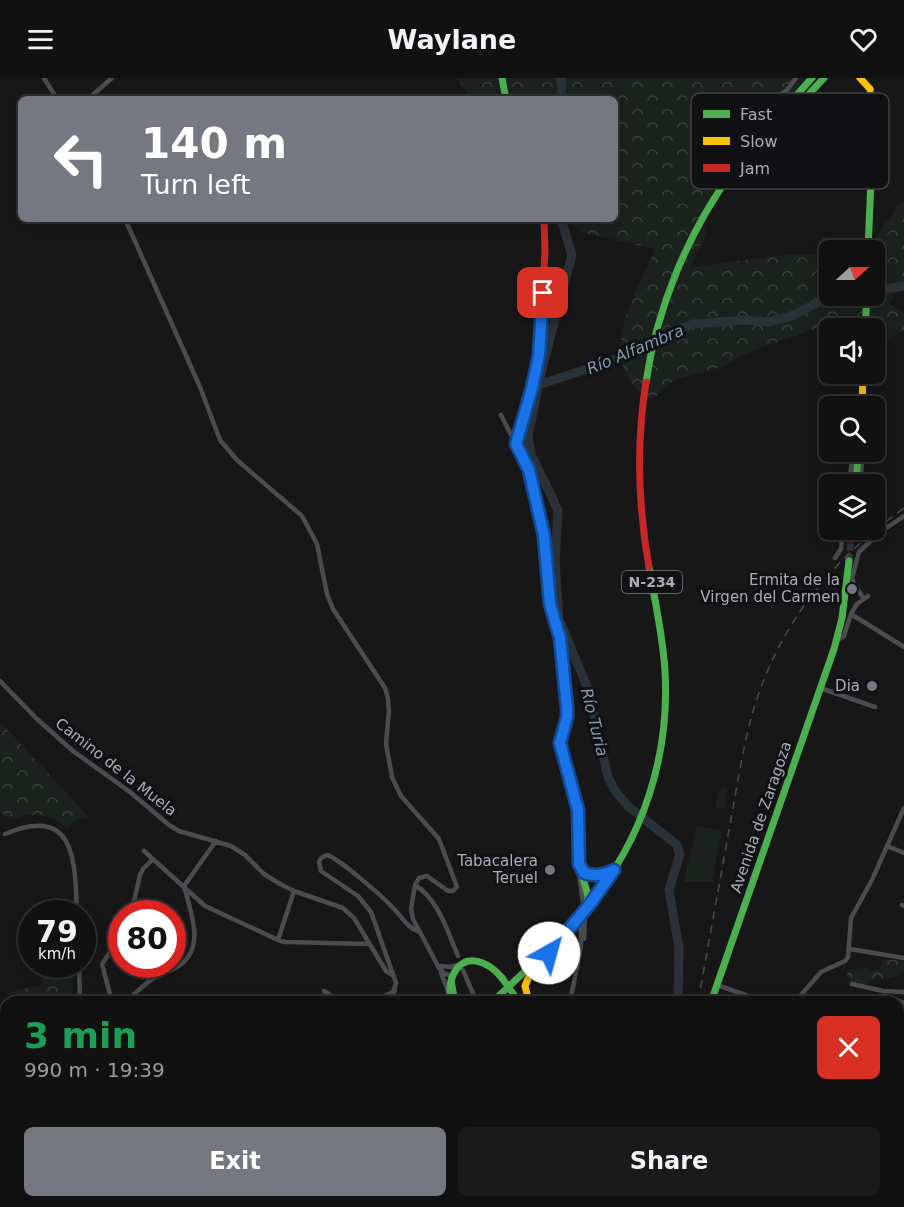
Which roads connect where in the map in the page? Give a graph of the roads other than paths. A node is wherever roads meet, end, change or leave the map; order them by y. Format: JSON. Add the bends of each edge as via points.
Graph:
{"nodes":[{"id":1,"x":44,"y":78,"type":"edge"},
{"id":2,"x":112,"y":78,"type":"edge"},
{"id":3,"x":502,"y":78,"type":"edge"},
{"id":4,"x":796,"y":78,"type":"edge"},
{"id":5,"x":812,"y":78,"type":"edge"},
{"id":6,"x":860,"y":78,"type":"edge"},
{"id":7,"x":824,"y":80,"type":"edge"},
{"id":8,"x":869,"y":82,"type":"edge"},
{"id":9,"x":783,"y":93,"type":"edge"},
{"id":10,"x":803,"y":93,"type":"edge"},
{"id":11,"x":805,"y":93,"type":"edge"},
{"id":12,"x":55,"y":96,"type":"edge"},
{"id":13,"x":91,"y":96,"type":"edge"},
{"id":14,"x":505,"y":96,"type":"edge"},
{"id":15,"x":728,"y":189,"type":"edge"},
{"id":16,"x":871,"y":189,"type":"edge"},
{"id":17,"x":126,"y":222,"type":"edge"},
{"id":18,"x":544,"y":222,"type":"edge"},
{"id":19,"x":868,"y":240,"type":"edge"},
{"id":20,"x":501,"y":415,"type":"dead end"},
{"id":21,"x":516,"y":444,"type":"junction"},
{"id":22,"x":904,"y":516,"type":"edge"},
{"id":23,"x":842,"y":540,"type":"edge"},
{"id":24,"x":835,"y":558,"type":"dead end"},
{"id":25,"x":849,"y":561,"type":"tunnel mouth"},
{"id":26,"x":851,"y":614,"type":"junction"},
{"id":27,"x":836,"y":641,"type":"junction"},
{"id":28,"x":904,"y":647,"type":"edge"},
{"id":29,"x":0,"y":681,"type":"edge"},
{"id":30,"x":820,"y":688,"type":"junction"},
{"id":31,"x":875,"y":707,"type":"dead end"},
{"id":32,"x":904,"y":808,"type":"edge"},
{"id":33,"x":902,"y":815,"type":"edge"},
{"id":34,"x":5,"y":834,"type":"dead end"},
{"id":35,"x":216,"y":841,"type":"junction"},
{"id":36,"x":887,"y":846,"type":"junction"},
{"id":37,"x":144,"y":851,"type":"dead end"},
{"id":38,"x":904,"y":853,"type":"edge"},
{"id":39,"x":153,"y":859,"type":"junction"},
{"id":40,"x":580,"y":868,"type":"junction"},
{"id":41,"x":614,"y":870,"type":"junction"},
{"id":42,"x":415,"y":885,"type":"junction"},
{"id":43,"x":184,"y":886,"type":"junction"},
{"id":44,"x":294,"y":891,"type":"junction"},
{"id":45,"x":76,"y":900,"type":"edge"},
{"id":46,"x":134,"y":900,"type":"edge"},
{"id":47,"x":583,"y":911,"type":"junction"},
{"id":48,"x":568,"y":928,"type":"junction"},
{"id":49,"x":419,"y":932,"type":"junction"},
{"id":50,"x":278,"y":940,"type":"junction"},
{"id":51,"x":369,"y":944,"type":"junction"},
{"id":52,"x":850,"y":949,"type":"junction"},
{"id":53,"x":108,"y":955,"type":"edge"},
{"id":54,"x":458,"y":956,"type":"dead end"},
{"id":55,"x":904,"y":958,"type":"edge"},
{"id":56,"x":439,"y":966,"type":"junction"},
{"id":57,"x":463,"y":966,"type":"junction"},
{"id":58,"x":394,"y":976,"type":"junction"},
{"id":59,"x":520,"y":976,"type":"junction"},
{"id":60,"x":79,"y":978,"type":"edge"},
{"id":61,"x":452,"y":978,"type":"junction"},
{"id":62,"x":852,"y":984,"type":"dead end"},
{"id":63,"x":717,"y":985,"type":"junction"},
{"id":64,"x":324,"y":990,"type":"dead end"},
{"id":65,"x":394,"y":991,"type":"junction"},
{"id":66,"x":904,"y":992,"type":"edge"},
{"id":67,"x":80,"y":996,"type":"edge"},
{"id":68,"x":110,"y":996,"type":"edge"},
{"id":69,"x":132,"y":996,"type":"edge"},
{"id":70,"x":332,"y":996,"type":"edge"},
{"id":71,"x":384,"y":996,"type":"edge"},
{"id":72,"x":392,"y":996,"type":"edge"},
{"id":73,"x":450,"y":996,"type":"edge"},
{"id":74,"x":452,"y":996,"type":"edge"},
{"id":75,"x":474,"y":996,"type":"dead end"},
{"id":76,"x":499,"y":996,"type":"edge"},
{"id":77,"x":504,"y":996,"type":"edge"},
{"id":78,"x":515,"y":996,"type":"edge"},
{"id":79,"x":528,"y":996,"type":"edge"},
{"id":80,"x":571,"y":996,"type":"edge"},
{"id":81,"x":713,"y":996,"type":"edge"},
{"id":82,"x":749,"y":996,"type":"edge"},
{"id":83,"x":800,"y":996,"type":"edge"}],
"edges":[{"from":1,"to":12,"type":"street"},
{"from":2,"to":13,"type":"street"},
{"from":3,"to":14,"type":"main road"},
{"from":4,"to":9,"type":"street"},
{"from":5,"to":10,"type":"main road","number":"N-234"},
{"from":6,"to":8,"type":"main road"},
{"from":7,"to":11,"type":"main road","number":"N-234"},
{"from":15,"to":41,"type":"main road","number":"N-234","via":[[692,238],[678,267],[656,329],[641,403],[638,467],[644,537],[663,651],[664,722],[645,808]]},
{"from":16,"to":19,"type":"main road"},
{"from":17,"to":42,"type":"street","via":[[220,440],[302,516],[317,544],[333,608],[385,688],[389,705],[386,744],[392,777],[401,796],[439,839],[457,887],[448,891],[427,876],[419,878]]},
{"from":18,"to":21,"type":"main road","via":[[539,355]]},
{"from":20,"to":21,"type":"street"},
{"from":21,"to":40,"type":"street","via":[[529,470],[544,536],[550,604],[560,638],[567,712],[560,743],[578,810]]},
{"from":22,"to":26,"type":"street","name":"Avenida de Zaragoza","via":[[859,552],[852,578],[866,597]]},
{"from":23,"to":24,"type":"street"},
{"from":25,"to":27,"type":"main road","name":"Avenida de Zaragoza"},
{"from":26,"to":27,"type":"street","name":"Avenida de Zaragoza","via":[[844,636]]},
{"from":26,"to":28,"type":"street"},
{"from":27,"to":30,"type":"main road","name":"Avenida de Zaragoza"},
{"from":29,"to":35,"type":"street","name":"Camino de la Muela","via":[[73,751],[169,825]]},
{"from":30,"to":31,"type":"street"},
{"from":30,"to":63,"type":"main road","name":"Avenida de Zaragoza"},
{"from":32,"to":33,"type":"street"},
{"from":33,"to":36,"type":"street"},
{"from":34,"to":45,"type":"street","via":[[34,825],[53,828],[62,836],[73,864]]},
{"from":35,"to":43,"type":"street"},
{"from":35,"to":44,"type":"street","name":"Camino de la Muela","via":[[237,849],[264,874]]},
{"from":36,"to":38,"type":"street"},
{"from":36,"to":52,"type":"street","via":[[851,918]]},
{"from":37,"to":39,"type":"street"},
{"from":39,"to":43,"type":"street"},
{"from":39,"to":46,"type":"street","via":[[140,875]]},
{"from":40,"to":41,"type":"main road","via":[[596,876]]},
{"from":40,"to":47,"type":"main road","via":[[588,896]]},
{"from":41,"to":47,"type":"main road","number":"N-234"},
{"from":42,"to":49,"type":"street","via":[[411,914]]},
{"from":42,"to":54,"type":"street","via":[[434,904]]},
{"from":43,"to":50,"type":"street","via":[[205,906]]},
{"from":43,"to":69,"type":"street","via":[[195,943],[183,963],[154,978]]},
{"from":44,"to":50,"type":"street"},
{"from":44,"to":51,"type":"street","name":"Camino de la Muela","via":[[343,908],[354,918]]},
{"from":47,"to":48,"type":"main road","number":"N-234"},
{"from":47,"to":80,"type":"street"},
{"from":48,"to":59,"type":"main road","number":"N-234"},
{"from":48,"to":79,"type":"main road","via":[[526,978]]},
{"from":49,"to":56,"type":"street"},
{"from":49,"to":58,"type":"street","via":[[339,861],[327,855],[321,858],[321,871],[357,896],[371,912]]},
{"from":50,"to":51,"type":"street"},
{"from":51,"to":58,"type":"street","name":"Camino de la Muela","via":[[386,971]]},
{"from":52,"to":55,"type":"street"},
{"from":52,"to":83,"type":"street","via":[[845,961],[821,972]]},
{"from":53,"to":68,"type":"street","via":[[102,964]]},
{"from":56,"to":57,"type":"street"},
{"from":56,"to":61,"type":"street"},
{"from":56,"to":73,"type":"street"},
{"from":57,"to":61,"type":"main road","via":[[456,968]]},
{"from":57,"to":75,"type":"street"},
{"from":57,"to":78,"type":"main road","bridge":true,"via":[[475,961],[493,967]]},
{"from":58,"to":65,"type":"street"},
{"from":59,"to":76,"type":"main road"},
{"from":59,"to":77,"type":"main road","number":"N-234"},
{"from":60,"to":67,"type":"street"},
{"from":61,"to":74,"type":"main road"},
{"from":62,"to":66,"type":"street"},
{"from":63,"to":81,"type":"main road","name":"Avenida de Zaragoza"},
{"from":63,"to":82,"type":"street"},
{"from":64,"to":70,"type":"street"},
{"from":65,"to":71,"type":"street"},
{"from":65,"to":72,"type":"street"}]}
